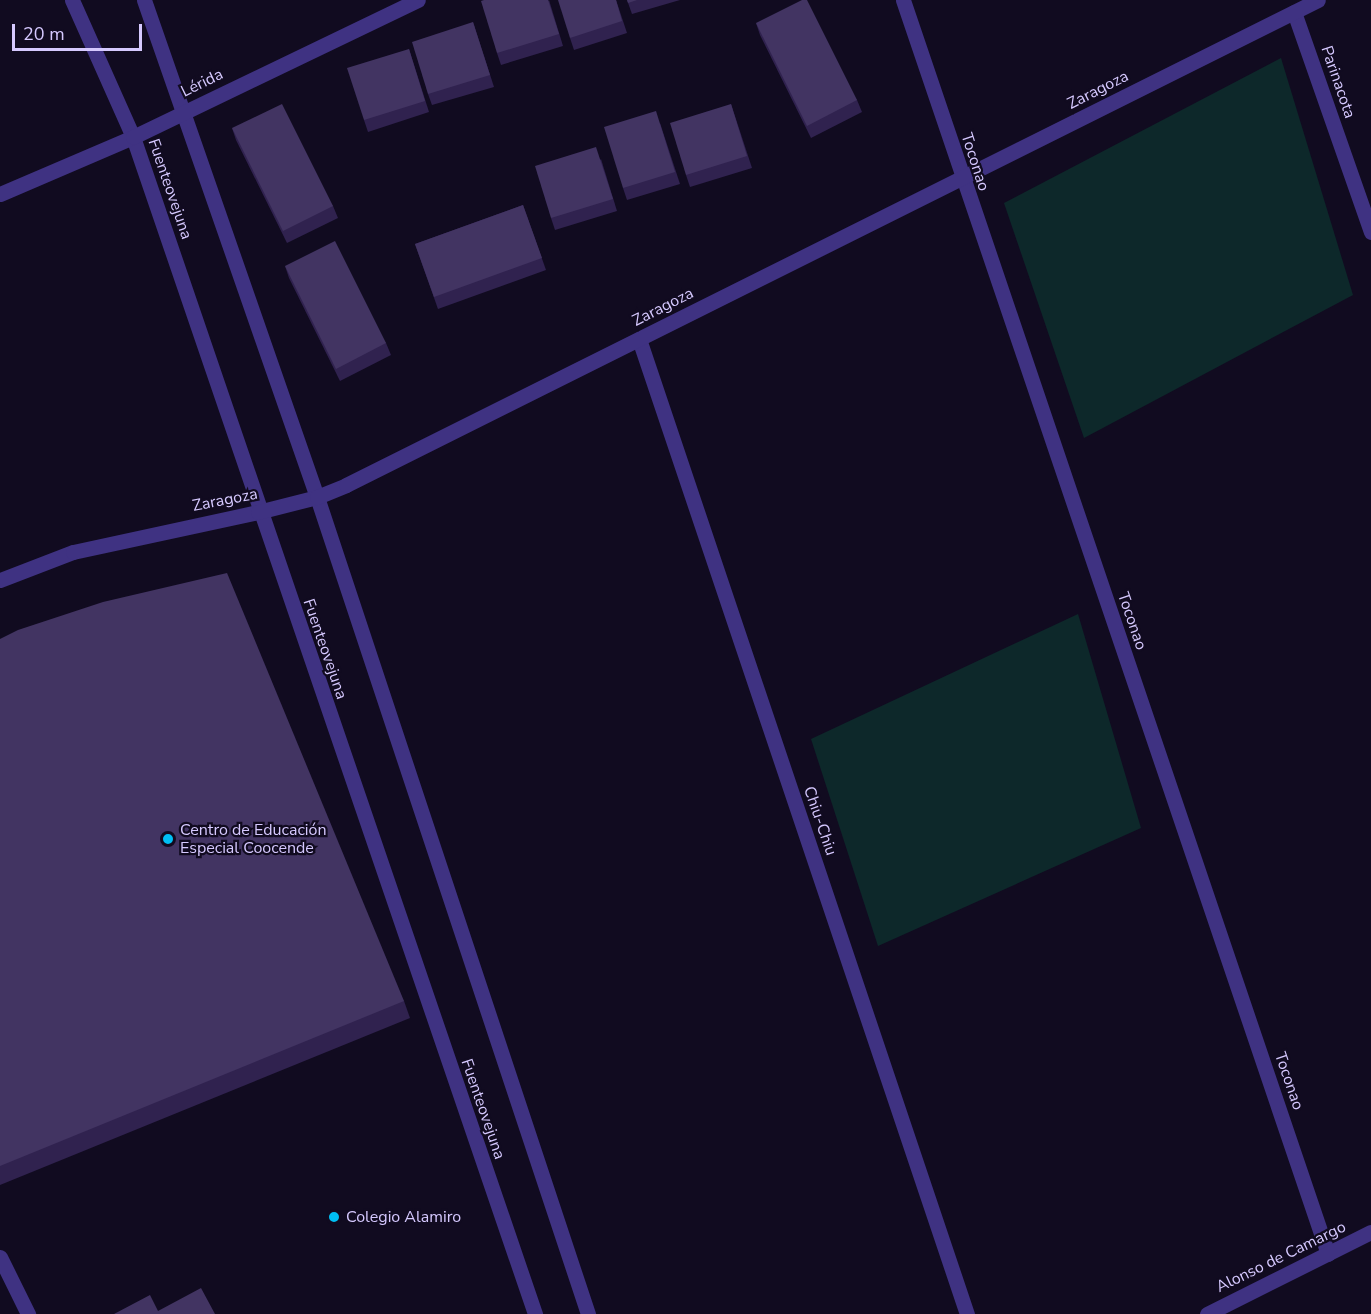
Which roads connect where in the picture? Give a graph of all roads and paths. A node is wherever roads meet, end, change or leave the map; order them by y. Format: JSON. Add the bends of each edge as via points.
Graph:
{"nodes":[{"id":1,"x":72,"y":0,"type":"edge"},
{"id":2,"x":144,"y":0,"type":"edge"},
{"id":3,"x":418,"y":0,"type":"edge"},
{"id":4,"x":903,"y":0,"type":"edge"},
{"id":5,"x":1318,"y":0,"type":"edge"},
{"id":6,"x":1294,"y":12,"type":"junction"},
{"id":7,"x":183,"y":112,"type":"junction"},
{"id":8,"x":133,"y":137,"type":"junction"},
{"id":9,"x":961,"y":178,"type":"junction"},
{"id":10,"x":0,"y":194,"type":"edge"},
{"id":11,"x":1371,"y":232,"type":"edge"},
{"id":12,"x":639,"y":339,"type":"junction"},
{"id":13,"x":317,"y":497,"type":"junction"},
{"id":14,"x":258,"y":512,"type":"junction"},
{"id":15,"x":0,"y":580,"type":"edge"},
{"id":16,"x":1371,"y":1232,"type":"edge"},
{"id":17,"x":1328,"y":1254,"type":"junction"},
{"id":18,"x":0,"y":1257,"type":"edge"},
{"id":19,"x":28,"y":1314,"type":"edge"},
{"id":20,"x":535,"y":1314,"type":"edge"},
{"id":21,"x":588,"y":1314,"type":"edge"},
{"id":22,"x":967,"y":1314,"type":"edge"},
{"id":23,"x":1207,"y":1314,"type":"edge"}],
"edges":[{"from":1,"to":8,"type":"street","name":"Fuenteovejuna"},
{"from":2,"to":7,"type":"street"},
{"from":3,"to":7,"type":"street","name":"Lérida"},
{"from":4,"to":9,"type":"street","name":"Toconao"},
{"from":5,"to":6,"type":"street","name":"Zaragoza"},
{"from":6,"to":9,"type":"street","name":"Zaragoza"},
{"from":6,"to":11,"type":"street","name":"Parinacota"},
{"from":7,"to":8,"type":"street","name":"Lérida"},
{"from":7,"to":13,"type":"street"},
{"from":8,"to":10,"type":"street","name":"Lérida"},
{"from":8,"to":14,"type":"street","name":"Fuenteovejuna"},
{"from":9,"to":12,"type":"street","name":"Zaragoza"},
{"from":9,"to":17,"type":"street","name":"Toconao"},
{"from":12,"to":13,"type":"street","name":"Zaragoza"},
{"from":12,"to":22,"type":"street","name":"Chiu-Chiu"},
{"from":13,"to":14,"type":"street","name":"Zaragoza"},
{"from":13,"to":21,"type":"street"},
{"from":14,"to":15,"type":"street","name":"Zaragoza","via":[[73,552]]},
{"from":14,"to":20,"type":"street","name":"Fuenteovejuna"},
{"from":16,"to":17,"type":"street","name":"Alonso de Camargo"},
{"from":17,"to":23,"type":"street","name":"Alonso de Camargo"},
{"from":18,"to":19,"type":"street"}]}
